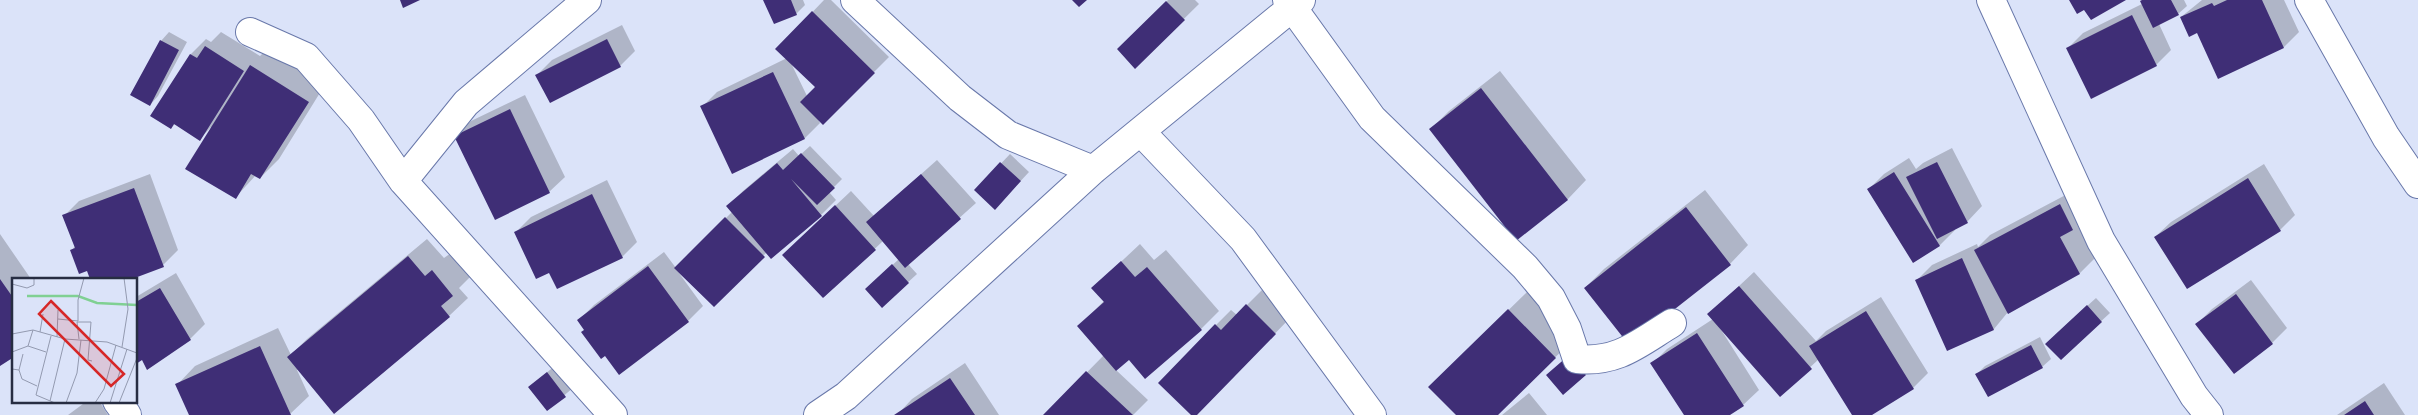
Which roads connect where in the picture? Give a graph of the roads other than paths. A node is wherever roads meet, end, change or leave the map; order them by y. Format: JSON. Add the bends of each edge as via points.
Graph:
{"nodes":[{"id":1,"x":587,"y":0,"type":"edge"},
{"id":2,"x":855,"y":0,"type":"edge"},
{"id":3,"x":1991,"y":0,"type":"edge"},
{"id":4,"x":2309,"y":0,"type":"edge"},
{"id":5,"x":1293,"y":3,"type":"edge"},
{"id":6,"x":250,"y":32,"type":"dead end"},
{"id":7,"x":1141,"y":132,"type":"junction"},
{"id":8,"x":1093,"y":170,"type":"junction"},
{"id":9,"x":402,"y":181,"type":"junction"},
{"id":10,"x":2418,"y":184,"type":"edge"},
{"id":11,"x":1672,"y":323,"type":"dead end"},
{"id":12,"x":118,"y":402,"type":"edge"},
{"id":13,"x":851,"y":405,"type":"edge"},
{"id":14,"x":126,"y":415,"type":"edge"},
{"id":15,"x":613,"y":415,"type":"edge"},
{"id":16,"x":818,"y":415,"type":"edge"},
{"id":17,"x":1372,"y":415,"type":"edge"},
{"id":18,"x":2209,"y":415,"type":"edge"}],
"edges":[{"from":1,"to":9,"type":"street","via":[[466,103]]},
{"from":2,"to":8,"type":"street","via":[[960,98],[1008,135]]},
{"from":3,"to":18,"type":"street","via":[[2101,241],[2194,396]]},
{"from":4,"to":10,"type":"street","via":[[2386,137]]},
{"from":5,"to":7,"type":"street"},
{"from":5,"to":11,"type":"street","via":[[1372,118],[1525,267],[1544,290],[1567,329],[1577,359],[1596,361],[1615,357]]},
{"from":6,"to":9,"type":"street","via":[[306,57],[361,120]]},
{"from":7,"to":8,"type":"street"},
{"from":7,"to":17,"type":"street","via":[[1243,239]]},
{"from":8,"to":13,"type":"street"},
{"from":9,"to":15,"type":"street"},
{"from":12,"to":14,"type":"street"},
{"from":13,"to":16,"type":"street"}]}
